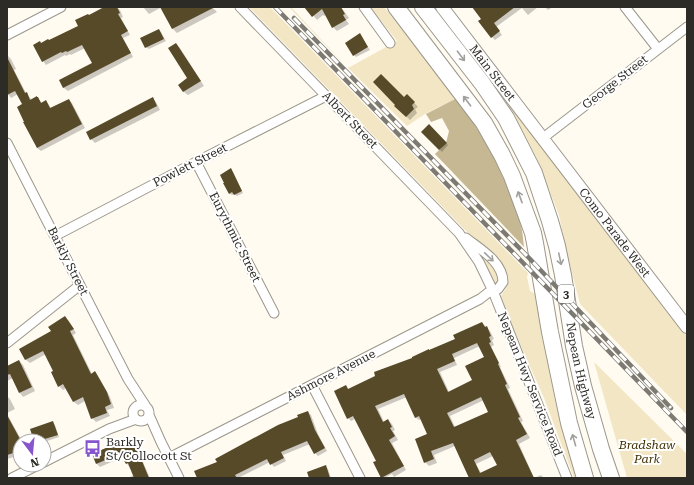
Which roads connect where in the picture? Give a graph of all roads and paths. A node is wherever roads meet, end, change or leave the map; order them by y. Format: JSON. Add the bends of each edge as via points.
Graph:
{"nodes":[{"id":1,"x":61,"y":7,"type":"edge"},
{"id":2,"x":240,"y":7,"type":"edge"},
{"id":3,"x":364,"y":7,"type":"edge"},
{"id":4,"x":423,"y":7,"type":"edge"},
{"id":5,"x":442,"y":7,"type":"edge"},
{"id":6,"x":625,"y":7,"type":"edge"},
{"id":7,"x":403,"y":10,"type":"edge"},
{"id":8,"x":687,"y":26,"type":"edge"},
{"id":9,"x":7,"y":35,"type":"edge"},
{"id":10,"x":390,"y":43,"type":"dead end"},
{"id":11,"x":658,"y":49,"type":"junction"},
{"id":12,"x":326,"y":96,"type":"junction"},
{"id":13,"x":511,"y":126,"type":"joint"},
{"id":14,"x":543,"y":138,"type":"junction"},
{"id":15,"x":7,"y":143,"type":"edge"},
{"id":16,"x":196,"y":162,"type":"junction"},
{"id":17,"x":459,"y":233,"type":"junction"},
{"id":18,"x":55,"y":236,"type":"junction"},
{"id":19,"x":80,"y":285,"type":"junction"},
{"id":20,"x":493,"y":291,"type":"junction"},
{"id":21,"x":274,"y":313,"type":"dead end"},
{"id":22,"x":687,"y":327,"type":"edge"},
{"id":23,"x":7,"y":343,"type":"edge"},
{"id":24,"x":312,"y":385,"type":"junction"},
{"id":25,"x":140,"y":413,"type":"junction"},
{"id":26,"x":52,"y":458,"type":"edge"},
{"id":27,"x":169,"y":458,"type":"junction"},
{"id":28,"x":22,"y":473,"type":"edge"},
{"id":29,"x":12,"y":478,"type":"edge"},
{"id":30,"x":179,"y":478,"type":"edge"},
{"id":31,"x":360,"y":478,"type":"edge"},
{"id":32,"x":567,"y":478,"type":"edge"},
{"id":33,"x":584,"y":478,"type":"edge"},
{"id":34,"x":611,"y":478,"type":"edge"}],
"edges":[{"from":1,"to":9,"type":"street"},
{"from":2,"to":12,"type":"street","name":"Albert Street"},
{"from":3,"to":10,"type":"street"},
{"from":4,"to":13,"type":"highway","name":"Main Street","number":"3","one_way":true,"via":[[482,83]]},
{"from":5,"to":14,"type":"street","name":"Main Street"},
{"from":6,"to":11,"type":"street"},
{"from":33,"to":7,"type":"highway","name":"Nepean Highway","number":"3","one_way":true,"via":[[569,423],[550,332],[533,233],[512,176],[477,113]]},
{"from":8,"to":11,"type":"street","name":"George Street"},
{"from":11,"to":14,"type":"street","name":"George Street"},
{"from":12,"to":16,"type":"street","name":"Powlett Street"},
{"from":12,"to":17,"type":"street","name":"Albert Street"},
{"from":13,"to":34,"type":"highway","name":"Nepean Highway","number":"3","one_way":true,"via":[[534,173],[553,232],[582,386]]},
{"from":14,"to":22,"type":"street","name":"Como Parade West"},
{"from":15,"to":18,"type":"street","name":"Barkly Street"},
{"from":16,"to":18,"type":"street","name":"Powlett Street"},
{"from":16,"to":21,"type":"street","name":"Eurythmic Street"},
{"from":17,"to":20,"type":"street","name":"Albert Street","via":[[479,262]]},
{"from":17,"to":20,"type":"street","name":"Albert Street","one_way":true,"via":[[493,260],[500,270],[503,282]]},
{"from":18,"to":19,"type":"street","name":"Barkly Street"},
{"from":19,"to":23,"type":"street"},
{"from":19,"to":25,"type":"street","name":"Barkly Street","via":[[128,379]]},
{"from":20,"to":24,"type":"street","name":"Ashmore Avenue"},
{"from":20,"to":32,"type":"street","name":"Nepean Hwy Service Road"},
{"from":24,"to":27,"type":"street","name":"Ashmore Avenue"},
{"from":24,"to":31,"type":"street"},
{"from":25,"to":26,"type":"street"},
{"from":25,"to":27,"type":"street","name":"Barkly Street"},
{"from":27,"to":30,"type":"street","name":"Barkly Street"},
{"from":28,"to":29,"type":"street"}]}
